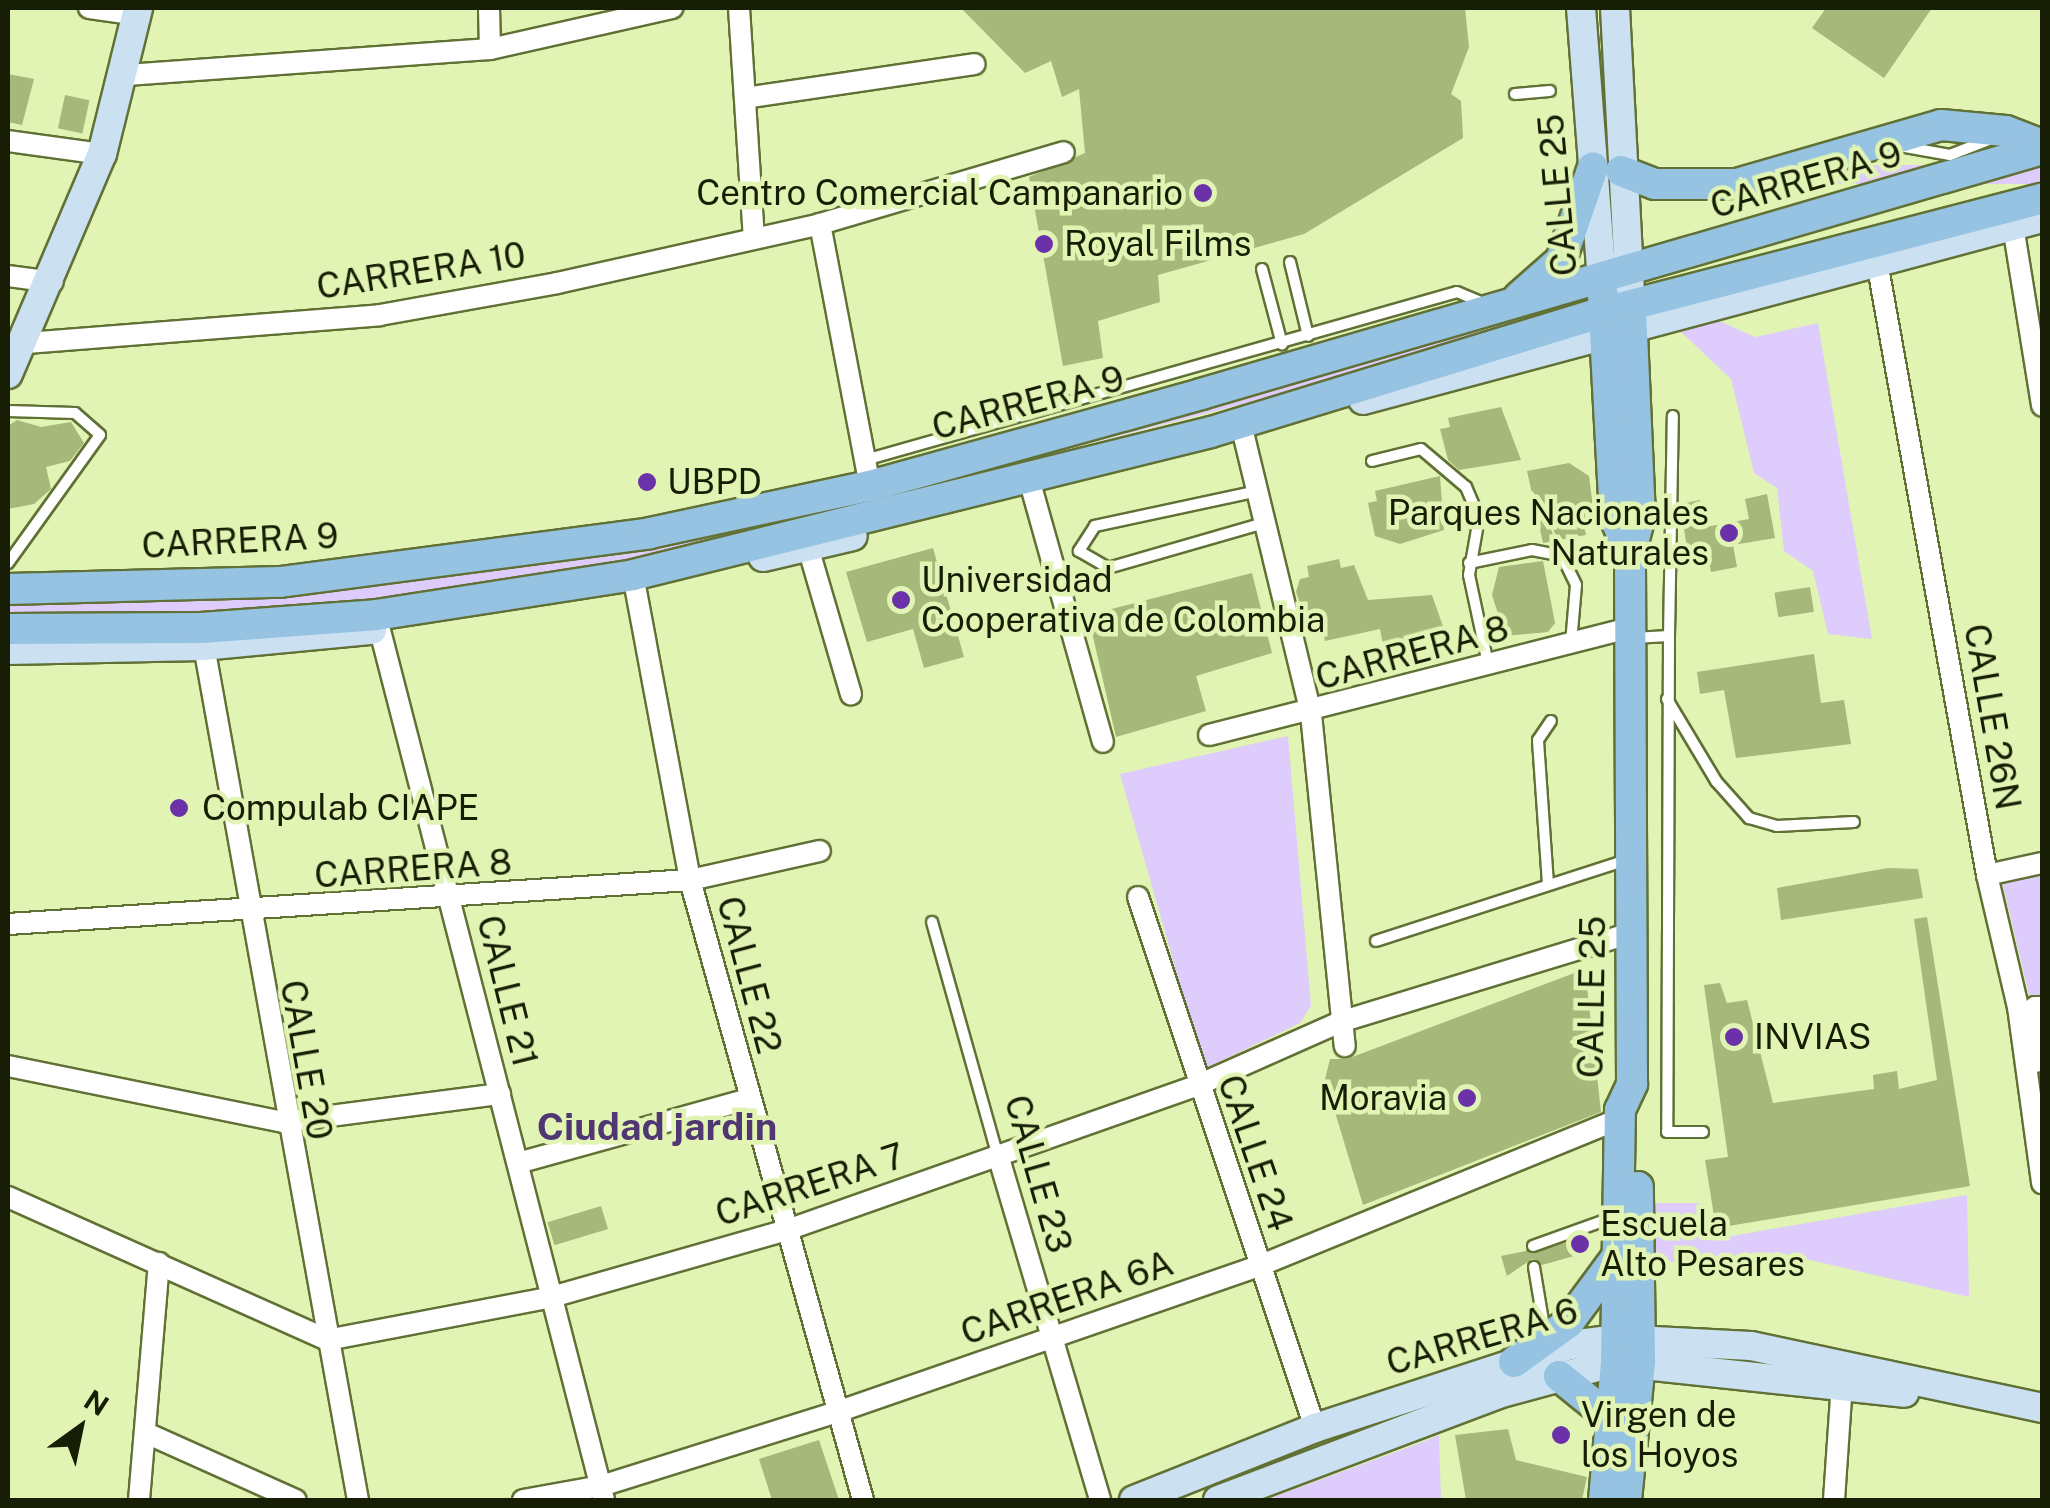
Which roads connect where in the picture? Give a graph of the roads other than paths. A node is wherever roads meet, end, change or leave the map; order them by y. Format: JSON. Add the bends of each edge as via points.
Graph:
{"nodes":[{"id":1,"x":89,"y":8,"type":"edge"},
{"id":2,"x":489,"y":8,"type":"edge"},
{"id":3,"x":672,"y":8,"type":"edge"},
{"id":4,"x":739,"y":8,"type":"edge"},
{"id":5,"x":1581,"y":8,"type":"edge"},
{"id":6,"x":1615,"y":8,"type":"edge"},
{"id":7,"x":138,"y":11,"type":"edge"},
{"id":8,"x":490,"y":49,"type":"junction"},
{"id":9,"x":974,"y":64,"type":"dead end"},
{"id":10,"x":126,"y":75,"type":"junction"},
{"id":11,"x":1550,"y":91,"type":"dead end"},
{"id":12,"x":1515,"y":94,"type":"dead end"},
{"id":13,"x":745,"y":98,"type":"junction"},
{"id":14,"x":8,"y":141,"type":"edge"},
{"id":15,"x":2042,"y":147,"type":"edge"},
{"id":16,"x":1064,"y":152,"type":"dead end"},
{"id":17,"x":102,"y":154,"type":"junction"},
{"id":18,"x":1607,"y":169,"type":"junction"},
{"id":19,"x":2042,"y":199,"type":"edge"},
{"id":20,"x":2042,"y":218,"type":"edge"},
{"id":21,"x":820,"y":224,"type":"junction"},
{"id":22,"x":2014,"y":226,"type":"junction"},
{"id":23,"x":754,"y":239,"type":"junction"},
{"id":24,"x":1290,"y":262,"type":"dead end"},
{"id":25,"x":1877,"y":262,"type":"junction"},
{"id":26,"x":1262,"y":269,"type":"dead end"},
{"id":27,"x":1615,"y":274,"type":"junction"},
{"id":28,"x":8,"y":276,"type":"edge"},
{"id":29,"x":53,"y":282,"type":"junction"},
{"id":30,"x":1504,"y":306,"type":"junction"},
{"id":31,"x":2036,"y":324,"type":"edge"},
{"id":32,"x":1606,"y":329,"type":"junction"},
{"id":33,"x":1308,"y":336,"type":"junction"},
{"id":34,"x":26,"y":342,"type":"junction"},
{"id":35,"x":1282,"y":344,"type":"junction"},
{"id":36,"x":8,"y":374,"type":"edge"},
{"id":37,"x":2042,"y":406,"type":"edge"},
{"id":38,"x":8,"y":411,"type":"edge"},
{"id":39,"x":1674,"y":416,"type":"dead end"},
{"id":40,"x":1243,"y":429,"type":"junction"},
{"id":41,"x":1372,"y":462,"type":"dead end"},
{"id":42,"x":867,"y":473,"type":"junction"},
{"id":43,"x":1031,"y":484,"type":"junction"},
{"id":44,"x":1258,"y":491,"type":"junction"},
{"id":45,"x":1265,"y":523,"type":"junction"},
{"id":46,"x":806,"y":542,"type":"junction"},
{"id":47,"x":8,"y":563,"type":"edge"},
{"id":48,"x":1469,"y":563,"type":"junction"},
{"id":49,"x":634,"y":580,"type":"junction"},
{"id":50,"x":8,"y":588,"type":"edge"},
{"id":51,"x":378,"y":622,"type":"junction"},
{"id":52,"x":8,"y":629,"type":"edge"},
{"id":53,"x":1630,"y":633,"type":"junction"},
{"id":54,"x":1669,"y":636,"type":"junction"},
{"id":55,"x":202,"y":637,"type":"junction"},
{"id":56,"x":1571,"y":644,"type":"junction"},
{"id":57,"x":8,"y":650,"type":"edge"},
{"id":58,"x":1488,"y":668,"type":"junction"},
{"id":59,"x":851,"y":694,"type":"dead end"},
{"id":60,"x":1667,"y":698,"type":"junction"},
{"id":61,"x":1311,"y":714,"type":"junction"},
{"id":62,"x":1551,"y":721,"type":"dead end"},
{"id":63,"x":1210,"y":735,"type":"dead end"},
{"id":64,"x":1103,"y":742,"type":"dead end"},
{"id":65,"x":1854,"y":822,"type":"dead end"},
{"id":66,"x":820,"y":851,"type":"dead end"},
{"id":67,"x":1632,"y":859,"type":"junction"},
{"id":68,"x":2042,"y":863,"type":"edge"},
{"id":69,"x":1987,"y":876,"type":"junction"},
{"id":70,"x":690,"y":880,"type":"junction"},
{"id":71,"x":1548,"y":884,"type":"junction"},
{"id":72,"x":1138,"y":897,"type":"dead end"},
{"id":73,"x":450,"y":901,"type":"junction"},
{"id":74,"x":247,"y":912,"type":"junction"},
{"id":75,"x":932,"y":922,"type":"dead end"},
{"id":76,"x":8,"y":924,"type":"edge"},
{"id":77,"x":1632,"y":933,"type":"junction"},
{"id":78,"x":1376,"y":941,"type":"dead end"},
{"id":79,"x":2039,"y":1007,"type":"edge"},
{"id":80,"x":1340,"y":1022,"type":"junction"},
{"id":81,"x":1346,"y":1046,"type":"dead end"},
{"id":82,"x":8,"y":1066,"type":"edge"},
{"id":83,"x":1632,"y":1084,"type":"junction"},
{"id":84,"x":1198,"y":1085,"type":"junction"},
{"id":85,"x":500,"y":1094,"type":"junction"},
{"id":86,"x":749,"y":1099,"type":"junction"},
{"id":87,"x":2042,"y":1108,"type":"edge"},
{"id":88,"x":1620,"y":1119,"type":"junction"},
{"id":89,"x":284,"y":1122,"type":"junction"},
{"id":90,"x":1704,"y":1132,"type":"dead end"},
{"id":91,"x":998,"y":1155,"type":"junction"},
{"id":92,"x":518,"y":1163,"type":"junction"},
{"id":93,"x":2042,"y":1183,"type":"edge"},
{"id":94,"x":8,"y":1197,"type":"edge"},
{"id":95,"x":1618,"y":1216,"type":"junction"},
{"id":96,"x":784,"y":1231,"type":"junction"},
{"id":97,"x":1533,"y":1246,"type":"dead end"},
{"id":98,"x":1616,"y":1258,"type":"junction"},
{"id":99,"x":159,"y":1263,"type":"junction"},
{"id":100,"x":1259,"y":1266,"type":"junction"},
{"id":101,"x":1534,"y":1268,"type":"dead end"},
{"id":102,"x":552,"y":1297,"type":"junction"},
{"id":103,"x":1052,"y":1338,"type":"junction"},
{"id":104,"x":1546,"y":1339,"type":"junction"},
{"id":105,"x":327,"y":1340,"type":"junction"},
{"id":106,"x":1628,"y":1350,"type":"junction"},
{"id":107,"x":1514,"y":1362,"type":"junction"},
{"id":108,"x":1559,"y":1376,"type":"junction"},
{"id":109,"x":1842,"y":1383,"type":"junction"},
{"id":110,"x":2042,"y":1408,"type":"edge"},
{"id":111,"x":837,"y":1412,"type":"junction"},
{"id":112,"x":1612,"y":1419,"type":"junction"},
{"id":113,"x":2042,"y":1420,"type":"edge"},
{"id":114,"x":1315,"y":1428,"type":"junction"},
{"id":115,"x":146,"y":1433,"type":"junction"},
{"id":116,"x":602,"y":1493,"type":"edge"},
{"id":117,"x":139,"y":1500,"type":"edge"},
{"id":118,"x":296,"y":1500,"type":"edge"},
{"id":119,"x":358,"y":1500,"type":"edge"},
{"id":120,"x":523,"y":1500,"type":"edge"},
{"id":121,"x":863,"y":1500,"type":"edge"},
{"id":122,"x":1100,"y":1500,"type":"edge"},
{"id":123,"x":1134,"y":1500,"type":"edge"},
{"id":124,"x":1218,"y":1500,"type":"edge"},
{"id":125,"x":1604,"y":1500,"type":"edge"},
{"id":126,"x":1626,"y":1500,"type":"edge"},
{"id":127,"x":1834,"y":1500,"type":"edge"}],
"edges":[{"from":1,"to":7,"type":"street"},
{"from":2,"to":8,"type":"street"},
{"from":3,"to":8,"type":"street"},
{"from":4,"to":13,"type":"street"},
{"from":5,"to":18,"type":"main road","name":"CALLE 25"},
{"from":6,"to":18,"type":"main road","name":"CALLE 25"},
{"from":7,"to":10,"type":"main road"},
{"from":8,"to":10,"type":"street"},
{"from":9,"to":13,"type":"street"},
{"from":10,"to":17,"type":"main road"},
{"from":11,"to":12,"type":"lane"},
{"from":13,"to":23,"type":"street"},
{"from":14,"to":17,"type":"street"},
{"from":15,"to":18,"type":"main road","via":[[2006,131],[1941,125],[1736,184],[1656,184]]},
{"from":15,"to":27,"type":"main road","name":"CARRERA 9"},
{"from":16,"to":21,"type":"street","name":"CARRERA 10"},
{"from":17,"to":29,"type":"main road"},
{"from":18,"to":27,"type":"main road","name":"CALLE 25"},
{"from":18,"to":30,"type":"main road","via":[[1561,260]]},
{"from":19,"to":32,"type":"main road","name":"CARRERA 9"},
{"from":20,"to":22,"type":"main road"},
{"from":21,"to":23,"type":"street","name":"CARRERA 10"},
{"from":21,"to":42,"type":"street"},
{"from":22,"to":25,"type":"main road"},
{"from":22,"to":31,"type":"street"},
{"from":23,"to":34,"type":"street","name":"CARRERA 10","via":[[380,315]]},
{"from":24,"to":33,"type":"lane"},
{"from":25,"to":32,"type":"main road"},
{"from":25,"to":69,"type":"street","name":"CALLE 26N"},
{"from":26,"to":35,"type":"lane"},
{"from":27,"to":30,"type":"main road","name":"CARRERA 9"},
{"from":27,"to":32,"type":"main road","name":"CALLE 25"},
{"from":28,"to":29,"type":"street"},
{"from":29,"to":34,"type":"main road"},
{"from":30,"to":33,"type":"lane","via":[[1457,292]]},
{"from":30,"to":42,"type":"main road","name":"CARRERA 9"},
{"from":31,"to":37,"type":"street"},
{"from":32,"to":40,"type":"main road"},
{"from":32,"to":40,"type":"main road","name":"CARRERA 9","via":[[1526,336]]},
{"from":32,"to":53,"type":"main road","name":"CALLE 25","via":[[1640,517],[1630,554]]},
{"from":33,"to":35,"type":"lane"},
{"from":34,"to":36,"type":"main road"},
{"from":35,"to":42,"type":"lane"},
{"from":38,"to":47,"type":"lane","via":[[75,412],[100,436]]},
{"from":39,"to":54,"type":"lane"},
{"from":40,"to":43,"type":"main road","name":"CARRERA 9"},
{"from":40,"to":44,"type":"street"},
{"from":41,"to":48,"type":"lane","via":[[1420,448],[1442,462],[1479,518]]},
{"from":42,"to":50,"type":"main road","name":"CARRERA 9","via":[[650,533],[280,582]]},
{"from":43,"to":46,"type":"main road","name":"CARRERA 9"},
{"from":43,"to":64,"type":"street"},
{"from":44,"to":45,"type":"street"},
{"from":44,"to":45,"type":"lane","via":[[1095,526],[1079,551],[1108,568]]},
{"from":45,"to":61,"type":"street"},
{"from":46,"to":49,"type":"main road","name":"CARRERA 9"},
{"from":46,"to":59,"type":"street"},
{"from":48,"to":56,"type":"lane","via":[[1532,550],[1562,556],[1576,585]]},
{"from":48,"to":58,"type":"lane"},
{"from":49,"to":51,"type":"main road","name":"CARRERA 9"},
{"from":49,"to":70,"type":"street","name":"CALLE 22"},
{"from":51,"to":55,"type":"main road","name":"CARRERA 9"},
{"from":51,"to":73,"type":"street","name":"CALLE 21"},
{"from":52,"to":55,"type":"main road","name":"CARRERA 9"},
{"from":53,"to":54,"type":"lane"},
{"from":53,"to":56,"type":"street","name":"CARRERA 8"},
{"from":53,"to":67,"type":"main road","name":"CALLE 25"},
{"from":54,"to":60,"type":"lane"},
{"from":55,"to":57,"type":"main road"},
{"from":55,"to":74,"type":"street","name":"CALLE 20"},
{"from":56,"to":58,"type":"street","name":"CARRERA 8"},
{"from":58,"to":61,"type":"street","name":"CARRERA 8"},
{"from":60,"to":65,"type":"lane","via":[[1716,782],[1749,818],[1777,826]]},
{"from":60,"to":90,"type":"lane","via":[[1667,1132]]},
{"from":61,"to":63,"type":"street","name":"CARRERA 8"},
{"from":61,"to":80,"type":"street"},
{"from":62,"to":71,"type":"lane","via":[[1538,740]]},
{"from":66,"to":70,"type":"street","name":"CARRERA 8"},
{"from":67,"to":71,"type":"lane"},
{"from":67,"to":77,"type":"main road","name":"CALLE 25"},
{"from":68,"to":69,"type":"street"},
{"from":69,"to":93,"type":"street","name":"CALLE 26N","via":[[2018,1007]]},
{"from":70,"to":73,"type":"street","name":"CARRERA 8"},
{"from":70,"to":86,"type":"street","name":"CALLE 22"},
{"from":71,"to":78,"type":"lane"},
{"from":72,"to":84,"type":"street","name":"CALLE 24"},
{"from":73,"to":74,"type":"street","name":"CARRERA 8"},
{"from":73,"to":85,"type":"street","name":"CALLE 21"},
{"from":74,"to":76,"type":"street","name":"CARRERA 8"},
{"from":74,"to":89,"type":"street","name":"CALLE 20"},
{"from":75,"to":91,"type":"lane","name":"CALLE 23"},
{"from":77,"to":80,"type":"street","name":"CARRERA 7"},
{"from":77,"to":83,"type":"main road","name":"CALLE 25"},
{"from":79,"to":87,"type":"street"},
{"from":80,"to":81,"type":"street"},
{"from":80,"to":84,"type":"street","name":"CARRERA 7"},
{"from":82,"to":89,"type":"street"},
{"from":83,"to":88,"type":"main road","name":"CALLE 25"},
{"from":83,"to":106,"type":"main road"},
{"from":84,"to":91,"type":"street","name":"CARRERA 7"},
{"from":84,"to":100,"type":"street","name":"CALLE 24"},
{"from":85,"to":89,"type":"street"},
{"from":85,"to":92,"type":"street","name":"CALLE 21"},
{"from":86,"to":92,"type":"street"},
{"from":86,"to":96,"type":"street","name":"CALLE 22"},
{"from":88,"to":95,"type":"main road","name":"CALLE 25"},
{"from":88,"to":100,"type":"street","name":"CARRERA 6A"},
{"from":89,"to":105,"type":"street","name":"CALLE 20"},
{"from":91,"to":96,"type":"street","name":"CARRERA 7"},
{"from":91,"to":103,"type":"street","name":"CALLE 23"},
{"from":92,"to":102,"type":"street","name":"CALLE 21"},
{"from":94,"to":99,"type":"street"},
{"from":95,"to":97,"type":"lane"},
{"from":95,"to":98,"type":"main road","name":"CALLE 25"},
{"from":96,"to":102,"type":"street","name":"CARRERA 7"},
{"from":96,"to":111,"type":"street","name":"CALLE 22"},
{"from":98,"to":104,"type":"main road","via":[[1586,1304]]},
{"from":98,"to":106,"type":"main road","name":"CALLE 25"},
{"from":99,"to":105,"type":"street"},
{"from":99,"to":115,"type":"street"},
{"from":100,"to":103,"type":"street","name":"CARRERA 6A"},
{"from":100,"to":114,"type":"street","name":"CALLE 24"},
{"from":101,"to":104,"type":"lane"},
{"from":102,"to":105,"type":"street","name":"CARRERA 7"},
{"from":102,"to":116,"type":"street","name":"CALLE 21"},
{"from":103,"to":111,"type":"street","name":"CARRERA 6A"},
{"from":103,"to":122,"type":"street","name":"CALLE 23"},
{"from":104,"to":107,"type":"main road"},
{"from":105,"to":119,"type":"street","name":"CALLE 20"},
{"from":106,"to":107,"type":"main road","name":"CARRERA 6"},
{"from":106,"to":108,"type":"main road","name":"CARRERA 6"},
{"from":106,"to":109,"type":"main road","name":"CARRERA 6"},
{"from":106,"to":110,"type":"main road","name":"CARRERA 6","via":[[1751,1346]]},
{"from":106,"to":112,"type":"main road","name":"CALLE 25"},
{"from":106,"to":126,"type":"main road"},
{"from":107,"to":114,"type":"main road","name":"CARRERA 6"},
{"from":108,"to":112,"type":"main road"},
{"from":108,"to":124,"type":"main road","name":"CARRERA 6"},
{"from":109,"to":113,"type":"main road","name":"CARRERA 6"},
{"from":109,"to":127,"type":"street"},
{"from":111,"to":116,"type":"street","name":"CARRERA 6A"},
{"from":111,"to":121,"type":"street","name":"CALLE 22"},
{"from":112,"to":125,"type":"main road","name":"CALLE 25"},
{"from":114,"to":123,"type":"main road","name":"CARRERA 6"},
{"from":115,"to":117,"type":"street"},
{"from":115,"to":118,"type":"street"},
{"from":116,"to":120,"type":"street","name":"CARRERA 6A"}]}
